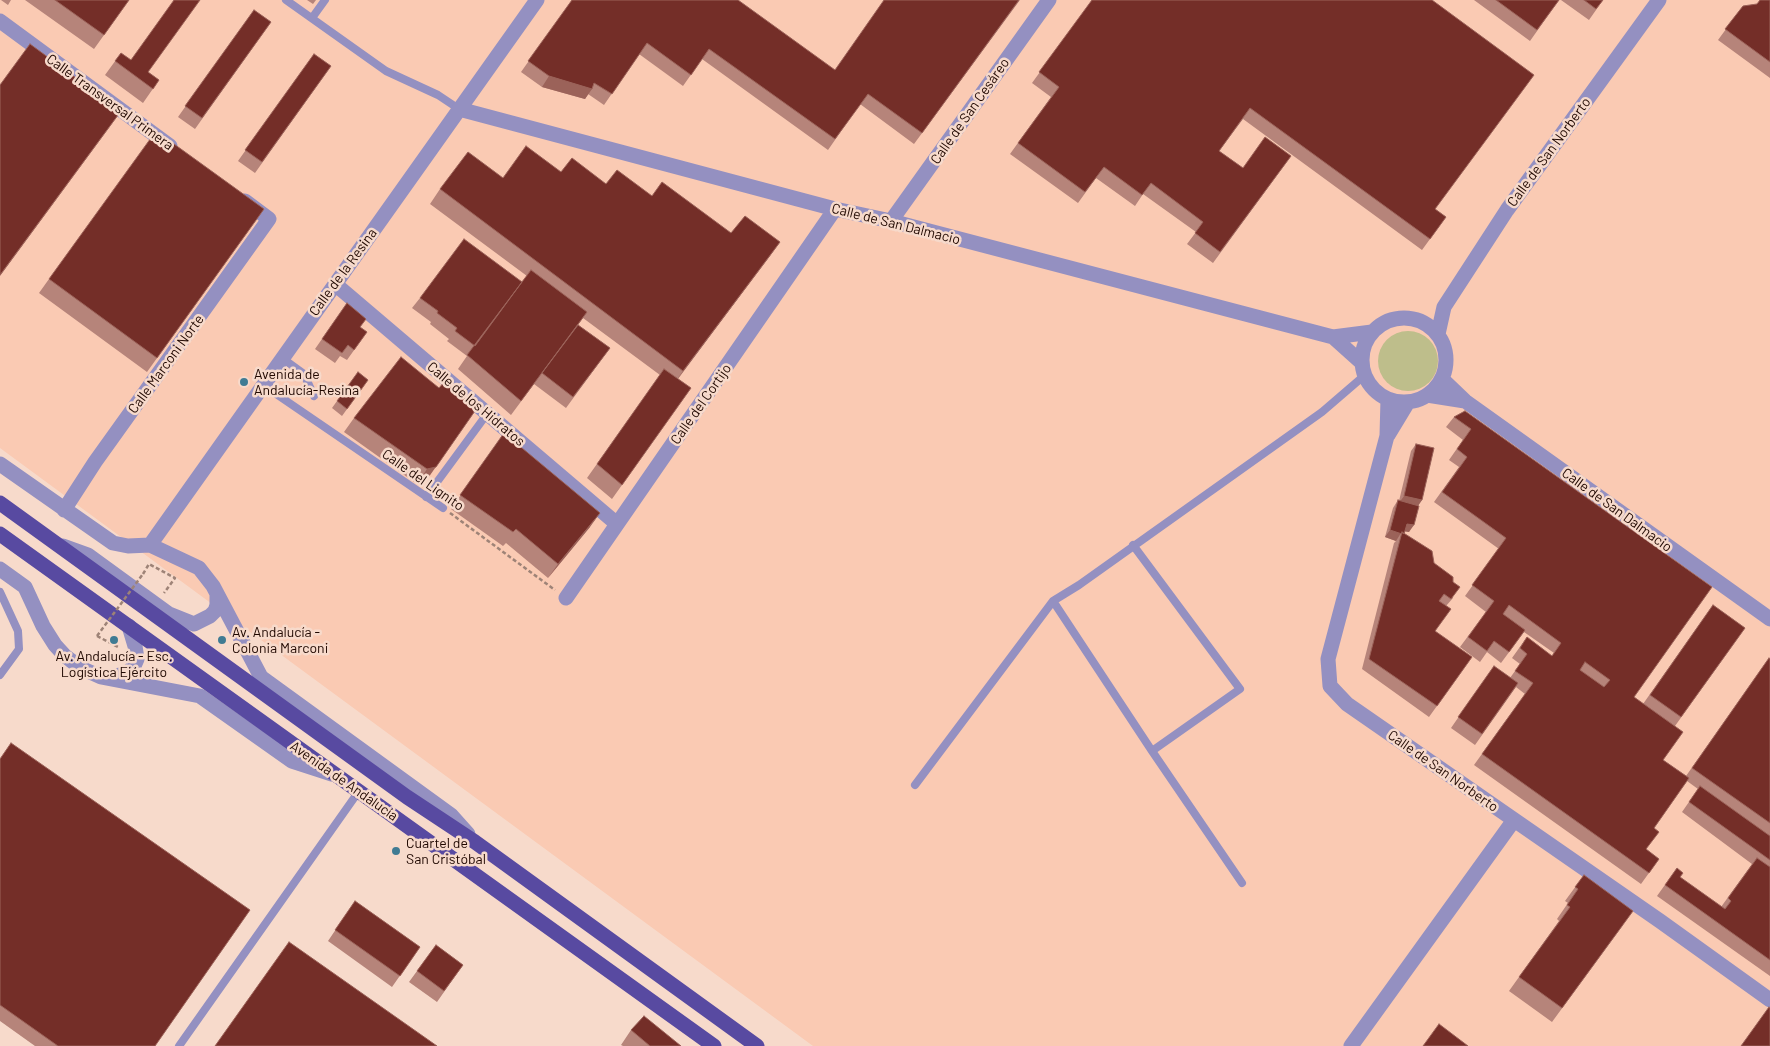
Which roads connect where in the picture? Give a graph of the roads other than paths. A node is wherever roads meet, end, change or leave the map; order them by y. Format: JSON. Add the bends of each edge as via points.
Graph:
{"nodes":[{"id":1,"x":286,"y":0,"type":"edge"},
{"id":2,"x":325,"y":0,"type":"edge"},
{"id":3,"x":536,"y":0,"type":"edge"},
{"id":4,"x":1049,"y":0,"type":"edge"},
{"id":5,"x":1659,"y":0,"type":"edge"},
{"id":6,"x":312,"y":18,"type":"junction"},
{"id":7,"x":0,"y":21,"type":"edge"},
{"id":8,"x":460,"y":109,"type":"junction"},
{"id":9,"x":182,"y":155,"type":"edge"},
{"id":10,"x":230,"y":190,"type":"edge"},
{"id":11,"x":835,"y":209,"type":"junction"},
{"id":12,"x":891,"y":222,"type":"junction"},
{"id":13,"x":335,"y":284,"type":"junction"},
{"id":14,"x":1444,"y":308,"type":"junction"},
{"id":15,"x":1418,"y":319,"type":"junction"},
{"id":16,"x":1372,"y":332,"type":"junction"},
{"id":17,"x":1438,"y":334,"type":"junction"},
{"id":18,"x":1333,"y":337,"type":"junction"},
{"id":19,"x":282,"y":358,"type":"junction"},
{"id":20,"x":1364,"y":369,"type":"junction"},
{"id":21,"x":1442,"y":379,"type":"junction"},
{"id":22,"x":262,"y":385,"type":"junction"},
{"id":23,"x":314,"y":396,"type":"dead end"},
{"id":24,"x":1427,"y":396,"type":"junction"},
{"id":25,"x":1388,"y":399,"type":"junction"},
{"id":26,"x":1408,"y":402,"type":"junction"},
{"id":27,"x":1465,"y":402,"type":"junction"},
{"id":28,"x":486,"y":414,"type":"junction"},
{"id":29,"x":1388,"y":436,"type":"junction"},
{"id":30,"x":0,"y":464,"type":"edge"},
{"id":31,"x":426,"y":497,"type":"junction"},
{"id":32,"x":0,"y":503,"type":"edge"},
{"id":33,"x":443,"y":508,"type":"road end"},
{"id":34,"x":64,"y":510,"type":"junction"},
{"id":35,"x":617,"y":524,"type":"junction"},
{"id":36,"x":0,"y":534,"type":"edge"},
{"id":37,"x":59,"y":544,"type":"junction"},
{"id":38,"x":150,"y":545,"type":"junction"},
{"id":39,"x":1133,"y":546,"type":"junction"},
{"id":40,"x":0,"y":570,"type":"edge"},
{"id":41,"x":0,"y":592,"type":"edge"},
{"id":42,"x":217,"y":594,"type":"junction"},
{"id":43,"x":566,"y":598,"type":"road end"},
{"id":44,"x":1053,"y":601,"type":"junction"},
{"id":45,"x":1770,"y":619,"type":"edge"},
{"id":46,"x":129,"y":626,"type":"junction"},
{"id":47,"x":0,"y":675,"type":"edge"},
{"id":48,"x":111,"y":678,"type":"junction"},
{"id":49,"x":1152,"y":751,"type":"junction"},
{"id":50,"x":334,"y":774,"type":"junction"},
{"id":51,"x":915,"y":785,"type":"dead end"},
{"id":52,"x":359,"y":791,"type":"junction"},
{"id":53,"x":1514,"y":820,"type":"junction"},
{"id":54,"x":475,"y":842,"type":"junction"},
{"id":55,"x":1242,"y":882,"type":"dead end"},
{"id":56,"x":1770,"y":1000,"type":"edge"},
{"id":57,"x":179,"y":1046,"type":"edge"},
{"id":58,"x":714,"y":1046,"type":"edge"},
{"id":59,"x":757,"y":1046,"type":"edge"},
{"id":60,"x":1351,"y":1046,"type":"edge"}],
"edges":[{"from":1,"to":6,"type":"lane"},
{"from":2,"to":6,"type":"lane"},
{"from":3,"to":8,"type":"street","name":"Calle de la Resina"},
{"from":4,"to":12,"type":"street","name":"Calle de San Cesáreo"},
{"from":5,"to":14,"type":"street","name":"Calle de San Norberto","via":[[1507,210]]},
{"from":6,"to":8,"type":"lane","via":[[386,71],[438,94]]},
{"from":7,"to":9,"type":"street","name":"Calle Transversal Primera"},
{"from":8,"to":11,"type":"street","name":"Calle de San Dalmacio"},
{"from":8,"to":13,"type":"street","name":"Calle de la Resina"},
{"from":10,"to":34,"type":"street","name":"Calle Marconi Norte","via":[[269,219]]},
{"from":11,"to":12,"type":"street","name":"Calle de San Dalmacio"},
{"from":11,"to":35,"type":"street","name":"Calle del Cortijo"},
{"from":12,"to":18,"type":"street","name":"Calle de San Dalmacio"},
{"from":13,"to":19,"type":"street","name":"Calle de la Resina"},
{"from":13,"to":28,"type":"street","name":"Calle de los Hidratos"},
{"from":14,"to":15,"type":"street"},
{"from":14,"to":17,"type":"street","name":"Calle de San Norberto"},
{"from":15,"to":16,"type":"street","via":[[1401,317],[1385,322]]},
{"from":15,"to":17,"type":"street"},
{"from":16,"to":18,"type":"street","name":"Calle de San Dalmacio"},
{"from":16,"to":20,"type":"street","via":[[1364,347]]},
{"from":17,"to":21,"type":"street","via":[[1445,348],[1447,364]]},
{"from":18,"to":20,"type":"street","name":"Calle de San Dalmacio"},
{"from":19,"to":22,"type":"street","name":"Calle de la Resina"},
{"from":19,"to":23,"type":"lane","via":[[304,374]]},
{"from":20,"to":25,"type":"street","via":[[1374,389]]},
{"from":20,"to":39,"type":"lane","via":[[1322,412]]},
{"from":21,"to":24,"type":"street"},
{"from":21,"to":27,"type":"street","name":"Calle de San Dalmacio"},
{"from":22,"to":31,"type":"lane","name":"Calle del Lignito"},
{"from":22,"to":38,"type":"street","name":"Calle de la Resina"},
{"from":24,"to":26,"type":"street"},
{"from":24,"to":27,"type":"street","name":"Calle de San Dalmacio"},
{"from":25,"to":26,"type":"street"},
{"from":25,"to":29,"type":"street","name":"Calle de San Norberto"},
{"from":26,"to":29,"type":"street","name":"Calle de San Norberto"},
{"from":27,"to":45,"type":"street","name":"Calle de San Dalmacio"},
{"from":28,"to":31,"type":"lane"},
{"from":28,"to":35,"type":"street","name":"Calle de los Hidratos"},
{"from":29,"to":53,"type":"street","name":"Calle de San Norberto","via":[[1328,659],[1330,686],[1347,704]]},
{"from":30,"to":34,"type":"street","name":"Avenida de Andalucía"},
{"from":31,"to":33,"type":"lane","name":"Calle del Lignito"},
{"from":32,"to":37,"type":"main road","name":"Avenida de Andalucía"},
{"from":34,"to":38,"type":"street","name":"Avenida de Andalucía","via":[[113,543]]},
{"from":35,"to":43,"type":"street","name":"Calle del Cortijo"},
{"from":36,"to":46,"type":"main road","name":"Avenida de Andalucía"},
{"from":37,"to":42,"type":"street","name":"Avenida de Andalucía","via":[[88,555],[169,614],[194,624],[214,611]]},
{"from":37,"to":54,"type":"main road","name":"Avenida de Andalucía","via":[[407,797]]},
{"from":38,"to":42,"type":"street","name":"Avenida de Andalucía","via":[[199,568]]},
{"from":39,"to":44,"type":"lane"},
{"from":39,"to":49,"type":"lane","via":[[1240,689]]},
{"from":40,"to":48,"type":"street","via":[[25,587],[43,626],[65,656],[90,673]]},
{"from":41,"to":47,"type":"lane","via":[[18,631],[19,650]]},
{"from":42,"to":54,"type":"street","name":"Avenida de Andalucía","via":[[261,677],[450,815]]},
{"from":44,"to":49,"type":"lane"},
{"from":44,"to":51,"type":"lane"},
{"from":46,"to":48,"type":"street","via":[[135,646],[134,666],[128,672]]},
{"from":46,"to":50,"type":"main road","name":"Avenida de Andalucía"},
{"from":48,"to":50,"type":"street","via":[[200,696],[292,761]]},
{"from":49,"to":55,"type":"lane"},
{"from":50,"to":52,"type":"main road","name":"Avenida de Andalucía"},
{"from":52,"to":57,"type":"lane"},
{"from":52,"to":58,"type":"main road","name":"Avenida de Andalucía"},
{"from":53,"to":56,"type":"street","name":"Calle de San Norberto"},
{"from":53,"to":60,"type":"street"},
{"from":54,"to":59,"type":"main road","name":"Avenida de Andalucía"}]}
